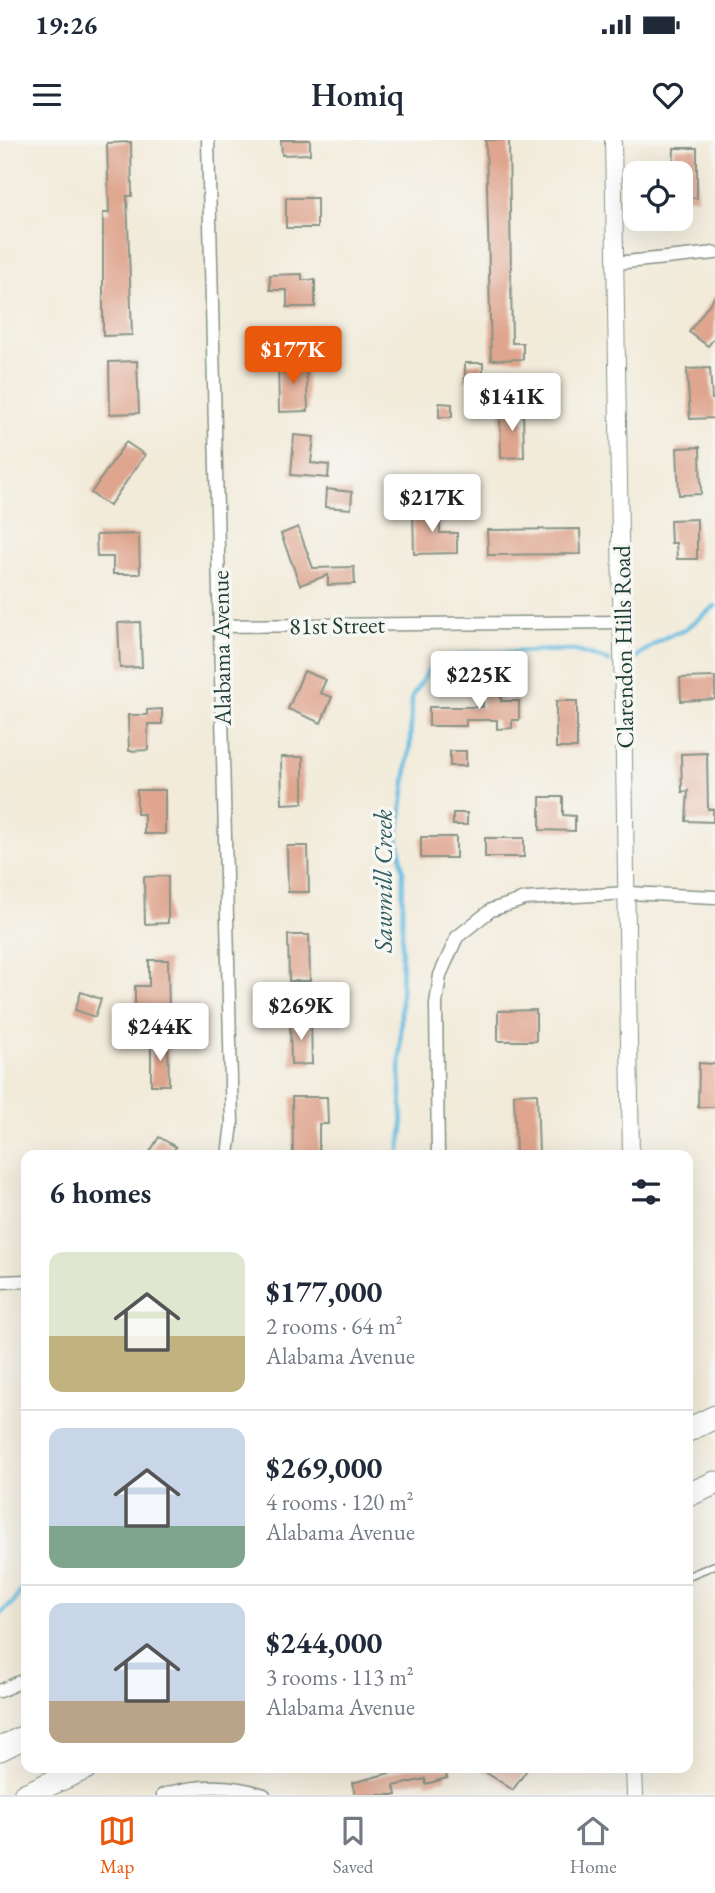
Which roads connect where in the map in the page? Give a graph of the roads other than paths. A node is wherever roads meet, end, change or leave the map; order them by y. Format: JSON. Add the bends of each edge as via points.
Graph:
{"nodes":[{"id":1,"x":208,"y":140,"type":"edge"},
{"id":2,"x":613,"y":140,"type":"edge"},
{"id":3,"x":715,"y":253,"type":"edge"},
{"id":4,"x":616,"y":263,"type":"junction"},
{"id":5,"x":622,"y":622,"type":"junction"},
{"id":6,"x":220,"y":626,"type":"junction"},
{"id":7,"x":628,"y":893,"type":"junction"},
{"id":8,"x":715,"y":897,"type":"edge"},
{"id":9,"x":229,"y":1150,"type":"edge"},
{"id":10,"x":438,"y":1150,"type":"edge"},
{"id":11,"x":631,"y":1150,"type":"edge"},
{"id":12,"x":21,"y":1281,"type":"edge"},
{"id":13,"x":0,"y":1282,"type":"edge"},
{"id":14,"x":715,"y":1417,"type":"edge"},
{"id":15,"x":693,"y":1428,"type":"edge"},
{"id":16,"x":715,"y":1483,"type":"edge"},
{"id":17,"x":693,"y":1493,"type":"edge"},
{"id":18,"x":715,"y":1565,"type":"edge"},
{"id":19,"x":693,"y":1574,"type":"edge"},
{"id":20,"x":21,"y":1681,"type":"edge"},
{"id":21,"x":0,"y":1691,"type":"edge"},
{"id":22,"x":21,"y":1738,"type":"edge"},
{"id":23,"x":0,"y":1748,"type":"edge"},
{"id":24,"x":74,"y":1773,"type":"edge"},
{"id":25,"x":634,"y":1773,"type":"edge"},
{"id":26,"x":25,"y":1795,"type":"edge"},
{"id":27,"x":163,"y":1795,"type":"edge"},
{"id":28,"x":264,"y":1795,"type":"edge"},
{"id":29,"x":635,"y":1795,"type":"edge"}],
"edges":[{"from":1,"to":6,"type":"street","name":"Alabama Avenue"},
{"from":2,"to":4,"type":"street","name":"Clarendon Hills Road"},
{"from":3,"to":4,"type":"street"},
{"from":4,"to":5,"type":"street","name":"Clarendon Hills Road"},
{"from":5,"to":6,"type":"street","name":"81st Street"},
{"from":5,"to":7,"type":"street","name":"Clarendon Hills Road"},
{"from":6,"to":9,"type":"street","name":"Alabama Avenue","via":[[232,1124]]},
{"from":7,"to":8,"type":"street"},
{"from":7,"to":10,"type":"street","via":[[525,899],[491,910],[457,937],[440,975],[436,1004]]},
{"from":7,"to":11,"type":"street","name":"Clarendon Hills Road"},
{"from":12,"to":13,"type":"street"},
{"from":14,"to":15,"type":"highway"},
{"from":16,"to":17,"type":"highway"},
{"from":18,"to":19,"type":"lane"},
{"from":20,"to":21,"type":"street"},
{"from":22,"to":23,"type":"highway"},
{"from":24,"to":26,"type":"highway"},
{"from":25,"to":29,"type":"street"},
{"from":27,"to":28,"type":"street","via":[[199,1786],[230,1786]]}]}
